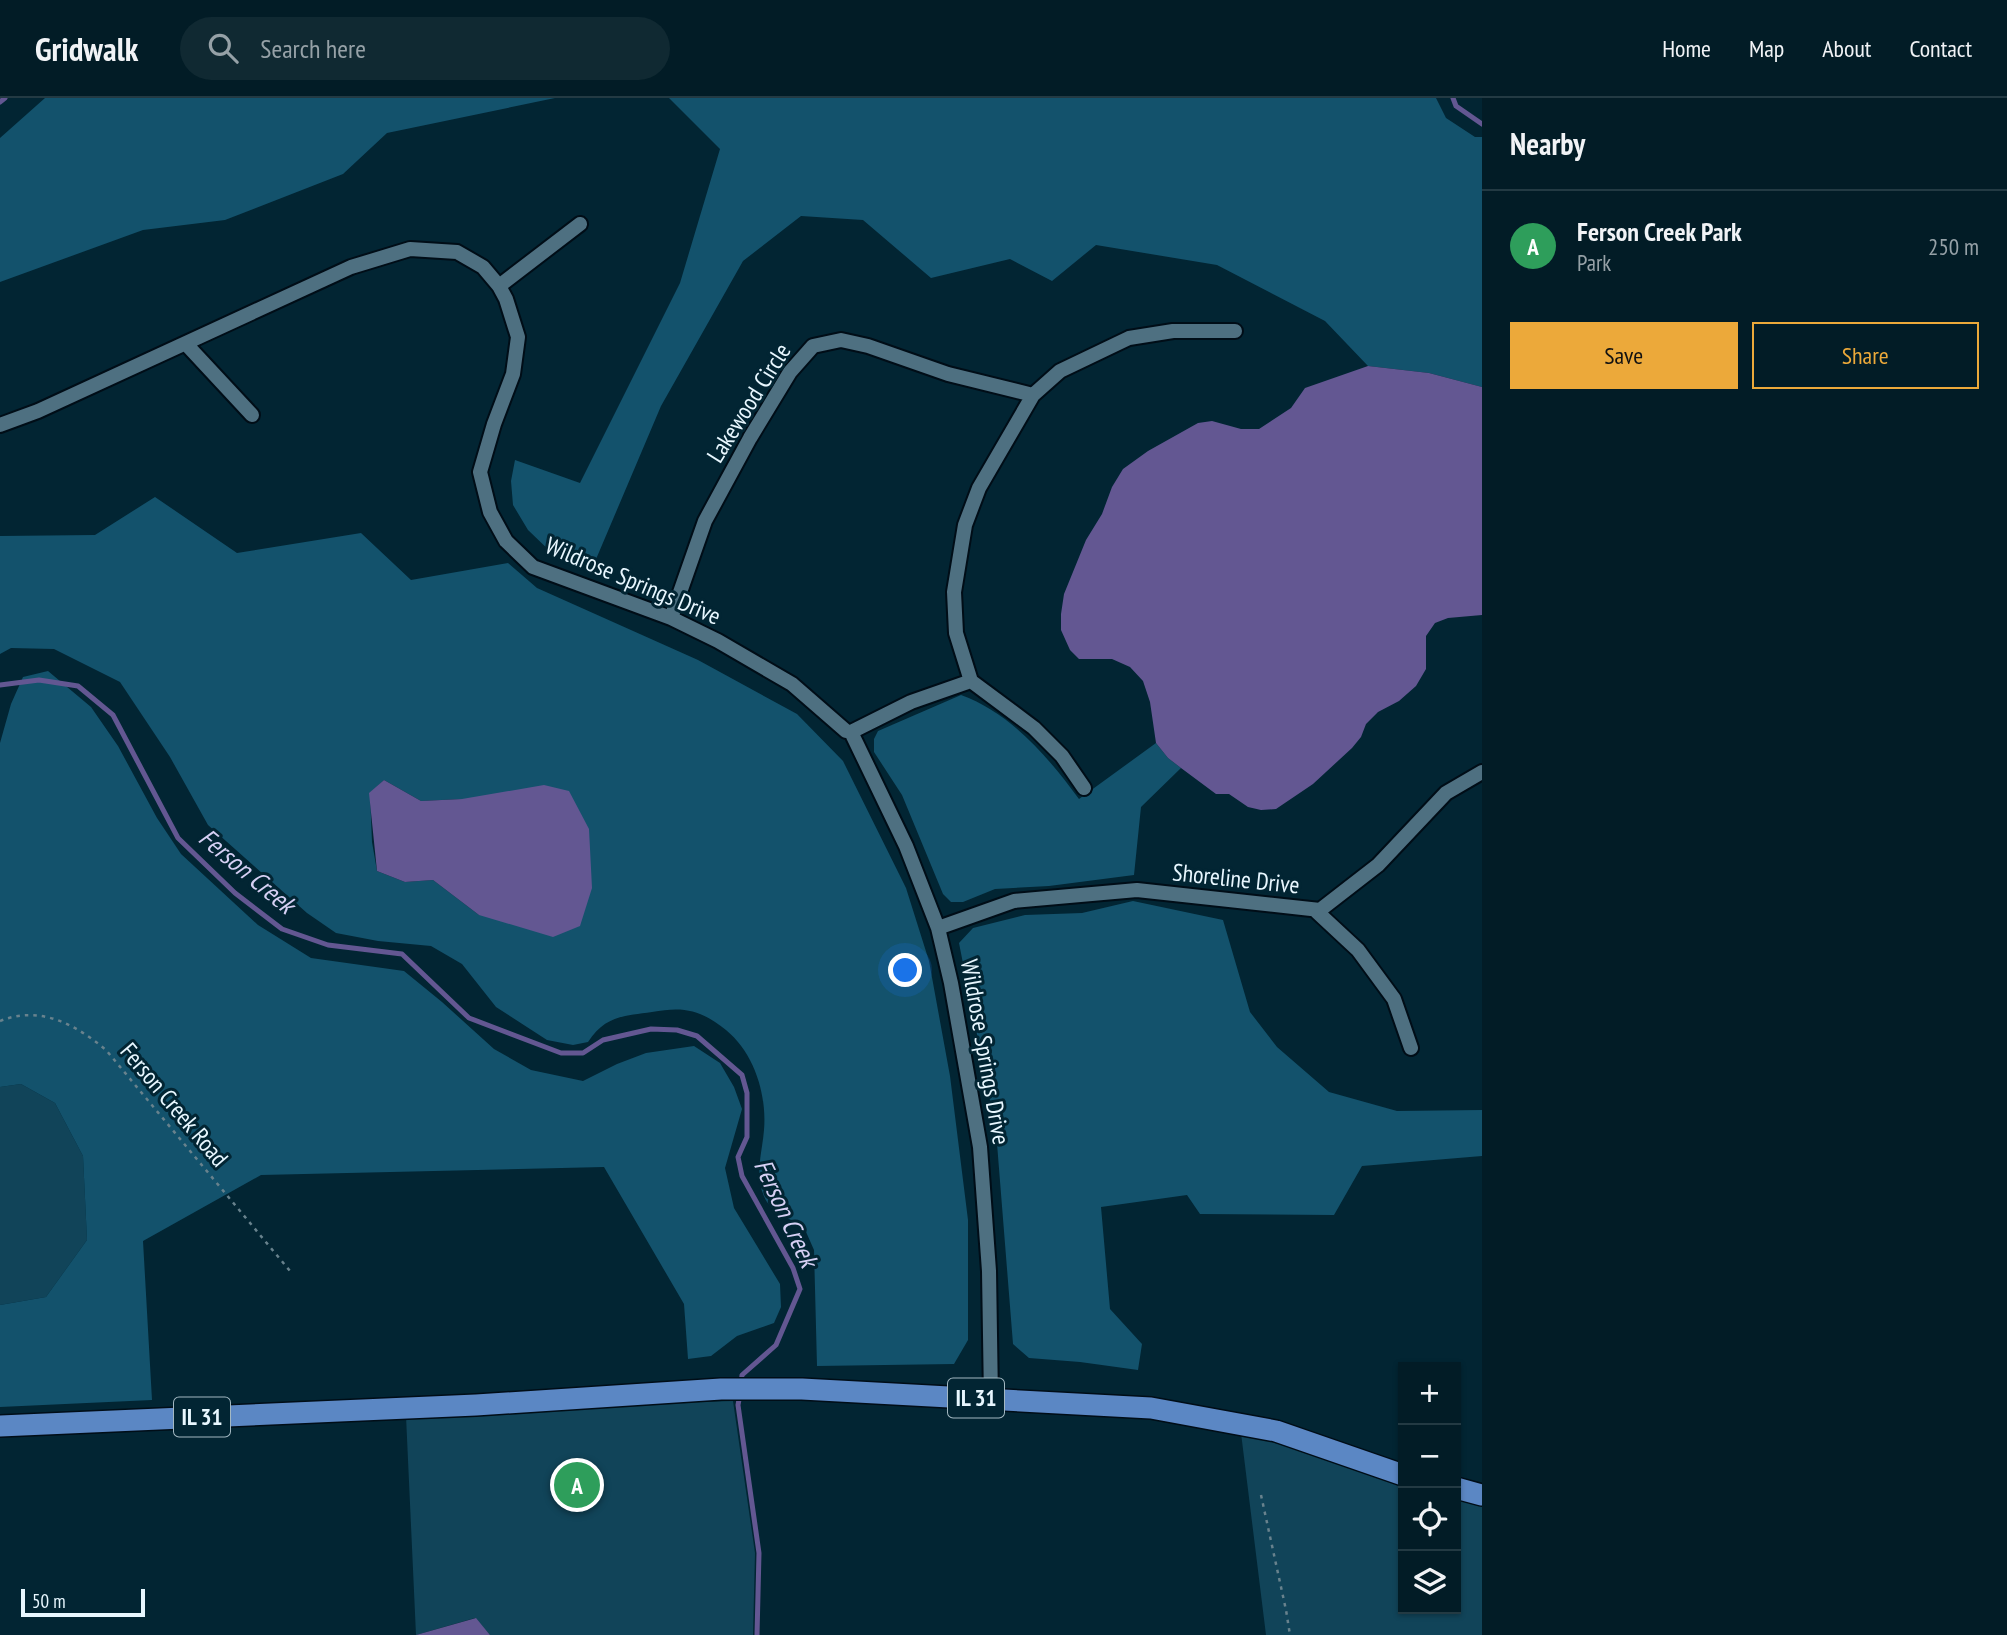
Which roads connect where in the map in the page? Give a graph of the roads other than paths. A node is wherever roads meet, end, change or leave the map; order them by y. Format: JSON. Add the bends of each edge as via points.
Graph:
{"nodes":[{"id":1,"x":580,"y":224,"type":"dead end"},
{"id":2,"x":499,"y":286,"type":"junction"},
{"id":3,"x":1235,"y":331,"type":"dead end"},
{"id":4,"x":186,"y":344,"type":"junction"},
{"id":5,"x":1033,"y":395,"type":"junction"},
{"id":6,"x":251,"y":415,"type":"dead end"},
{"id":7,"x":0,"y":425,"type":"edge"},
{"id":8,"x":671,"y":618,"type":"junction"},
{"id":9,"x":971,"y":681,"type":"junction"},
{"id":10,"x":851,"y":732,"type":"junction"},
{"id":11,"x":1481,"y":774,"type":"edge"},
{"id":12,"x":1084,"y":788,"type":"dead end"},
{"id":13,"x":1315,"y":910,"type":"junction"},
{"id":14,"x":938,"y":928,"type":"junction"},
{"id":15,"x":1411,"y":1048,"type":"dead end"},
{"id":16,"x":991,"y":1399,"type":"junction"},
{"id":17,"x":0,"y":1426,"type":"edge"},
{"id":18,"x":1398,"y":1473,"type":"edge"},
{"id":19,"x":1461,"y":1489,"type":"edge"},
{"id":20,"x":1482,"y":1495,"type":"edge"}],
"edges":[{"from":1,"to":2,"type":"street"},
{"from":2,"to":4,"type":"street","name":"Wildrose Springs Drive","via":[[483,267],[457,252],[410,248],[351,267]]},
{"from":2,"to":8,"type":"street","name":"Wildrose Springs Drive","via":[[519,337],[513,374],[480,472],[490,512],[506,541],[533,567]]},
{"from":3,"to":5,"type":"street","via":[[1173,331],[1129,338],[1060,371]]},
{"from":4,"to":6,"type":"street"},
{"from":4,"to":7,"type":"street","name":"Wildrose Springs Drive"},
{"from":5,"to":8,"type":"street","name":"Lakewood Circle","via":[[841,340],[813,345],[790,372],[705,521]]},
{"from":5,"to":9,"type":"street","via":[[979,488],[965,525],[954,592],[956,633]]},
{"from":8,"to":10,"type":"street","name":"Wildrose Springs Drive","via":[[792,684]]},
{"from":9,"to":10,"type":"street","via":[[911,702]]},
{"from":9,"to":12,"type":"street","via":[[1034,729],[1062,756]]},
{"from":10,"to":14,"type":"street","name":"Wildrose Springs Drive","via":[[906,846]]},
{"from":11,"to":13,"type":"street","name":"Shoreline Drive","via":[[1446,793],[1378,865]]},
{"from":13,"to":14,"type":"street","name":"Shoreline Drive","via":[[1138,890],[1014,901]]},
{"from":13,"to":15,"type":"street","via":[[1358,950],[1394,999]]},
{"from":14,"to":16,"type":"street","name":"Wildrose Springs Drive","via":[[980,1147],[989,1271]]},
{"from":16,"to":17,"type":"main road","number":"IL 31","via":[[721,1389]]},
{"from":16,"to":18,"type":"main road","number":"IL 31","via":[[1151,1408],[1276,1431]]},
{"from":19,"to":20,"type":"main road"}]}
